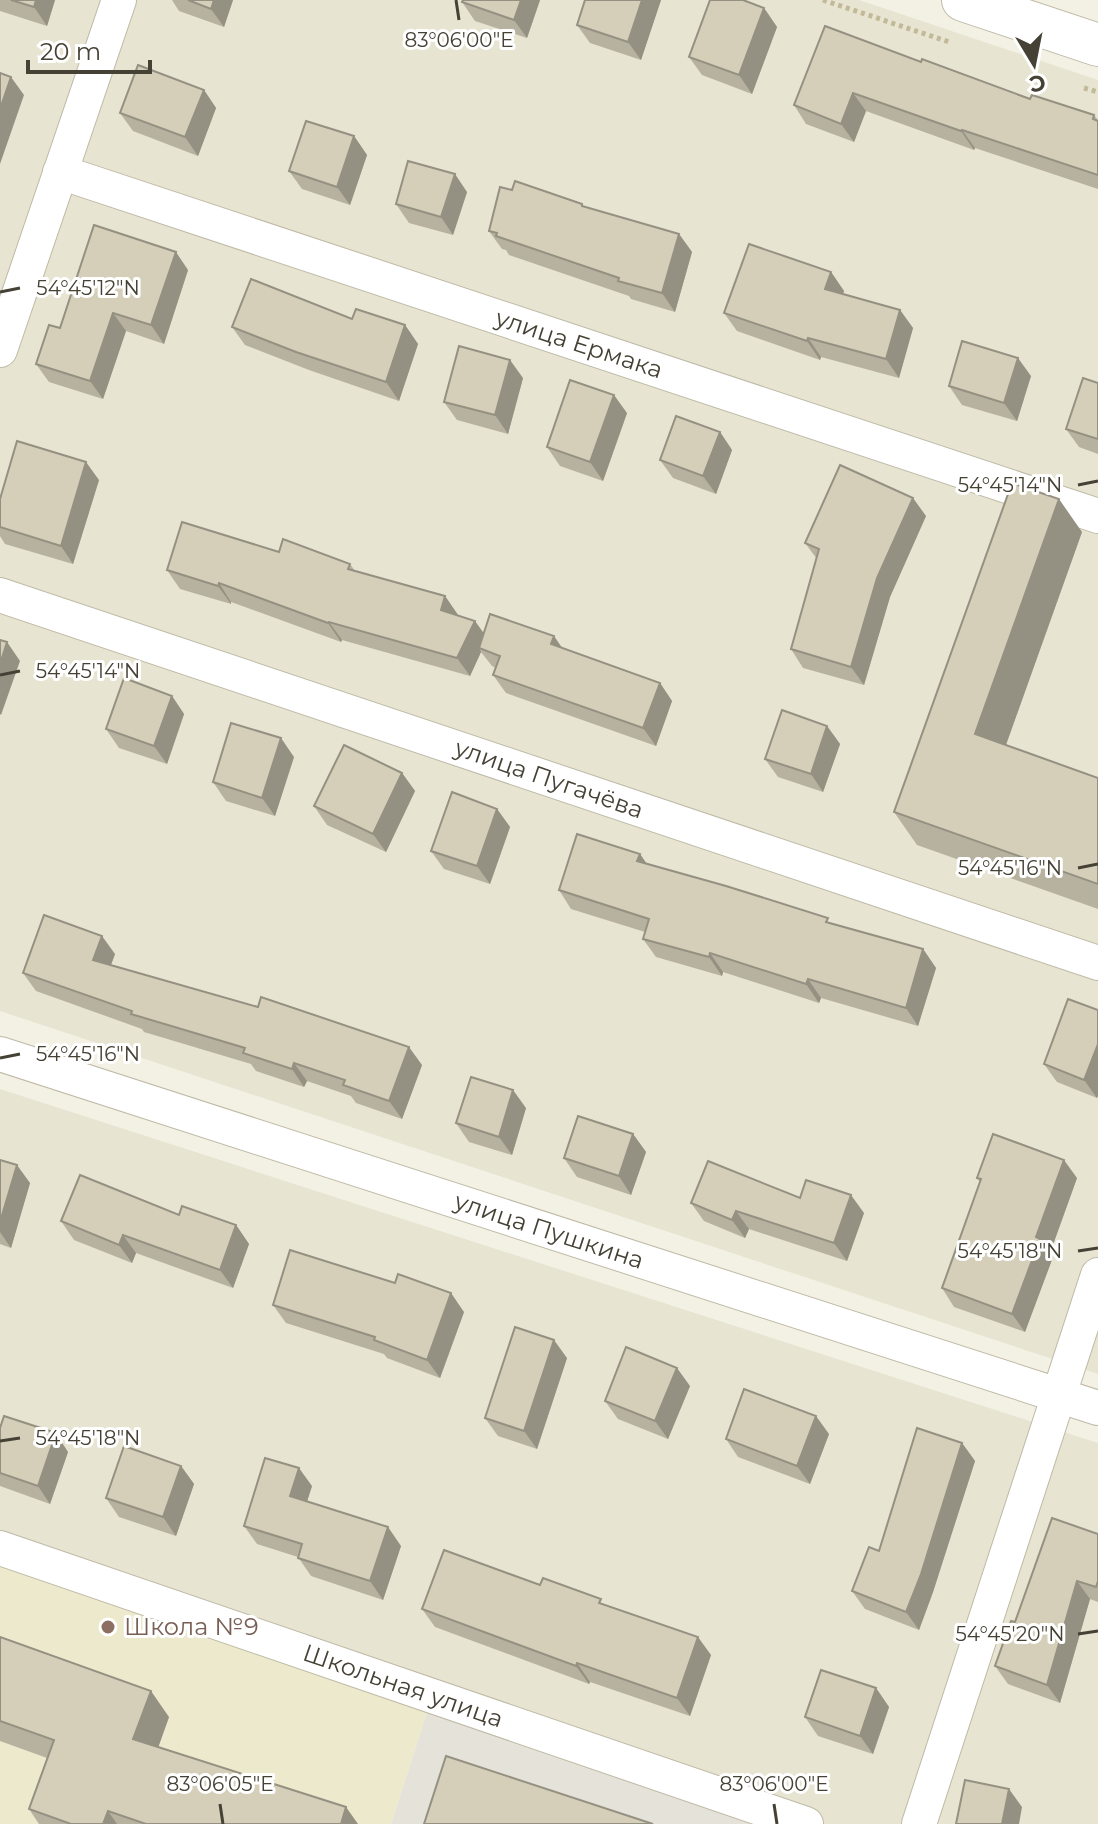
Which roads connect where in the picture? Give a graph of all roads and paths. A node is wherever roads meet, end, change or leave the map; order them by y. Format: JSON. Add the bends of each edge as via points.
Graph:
{"nodes":[{"id":1,"x":119,"y":0,"type":"edge"},
{"id":2,"x":963,"y":0,"type":"edge"},
{"id":3,"x":1098,"y":45,"type":"edge"},
{"id":4,"x":60,"y":172,"type":"junction"},
{"id":5,"x":0,"y":350,"type":"edge"},
{"id":6,"x":1098,"y":516,"type":"edge"},
{"id":7,"x":0,"y":595,"type":"edge"},
{"id":8,"x":1098,"y":963,"type":"edge"},
{"id":9,"x":0,"y":1054,"type":"edge"},
{"id":10,"x":1098,"y":1275,"type":"edge"},
{"id":11,"x":1057,"y":1395,"type":"junction"},
{"id":12,"x":1098,"y":1408,"type":"edge"},
{"id":13,"x":0,"y":1548,"type":"edge"},
{"id":14,"x":806,"y":1824,"type":"edge"},
{"id":15,"x":919,"y":1824,"type":"edge"}],
"edges":[{"from":1,"to":4,"type":"street"},
{"from":2,"to":3,"type":"street"},
{"from":4,"to":5,"type":"street"},
{"from":4,"to":6,"type":"street","name":"улица Ермака"},
{"from":7,"to":8,"type":"street","name":"улица Пугачёва"},
{"from":9,"to":11,"type":"street","name":"улица Пушкина"},
{"from":10,"to":11,"type":"street"},
{"from":11,"to":12,"type":"street","name":"улица Пушкина"},
{"from":11,"to":15,"type":"street"},
{"from":13,"to":14,"type":"street","name":"Школьная улица"}]}
